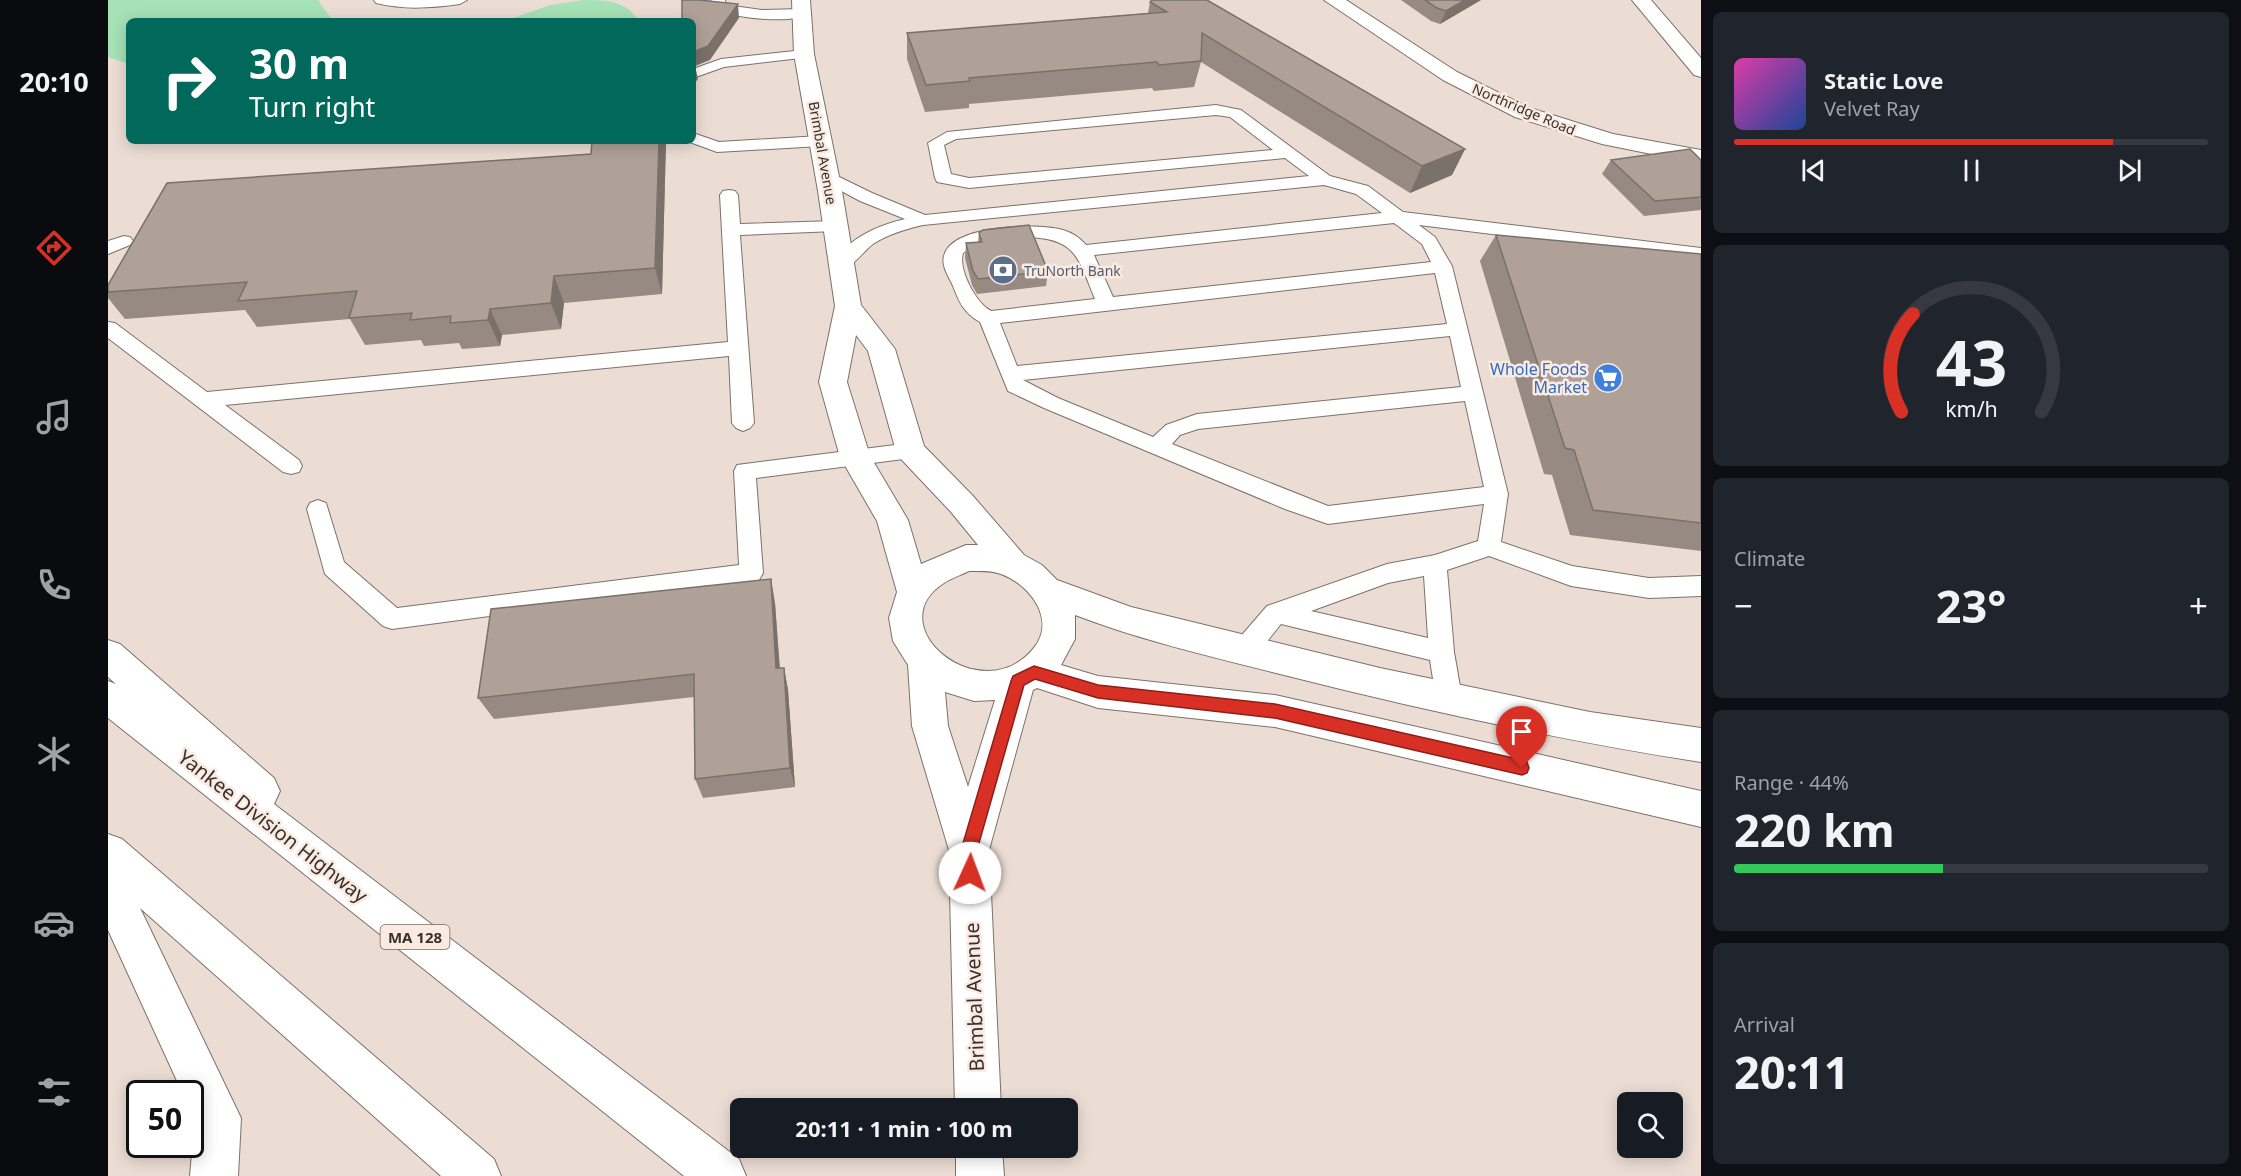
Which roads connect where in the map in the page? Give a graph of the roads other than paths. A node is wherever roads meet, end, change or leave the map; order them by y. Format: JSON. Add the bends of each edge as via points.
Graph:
{"nodes":[{"id":1,"x":381,"y":0,"type":"edge"},
{"id":2,"x":460,"y":0,"type":"edge"},
{"id":3,"x":718,"y":0,"type":"edge"},
{"id":4,"x":1333,"y":0,"type":"edge"},
{"id":5,"x":1641,"y":0,"type":"edge"},
{"id":6,"x":802,"y":6,"type":"edge"},
{"id":7,"x":804,"y":54,"type":"junction"},
{"id":8,"x":1701,"y":71,"type":"edge"},
{"id":9,"x":696,"y":73,"type":"edge"},
{"id":10,"x":696,"y":139,"type":"edge"},
{"id":11,"x":820,"y":141,"type":"junction"},
{"id":12,"x":1290,"y":153,"type":"junction"},
{"id":13,"x":1701,"y":157,"type":"edge"},
{"id":14,"x":827,"y":176,"type":"junction"},
{"id":15,"x":1324,"y":180,"type":"junction"},
{"id":16,"x":729,"y":195,"type":"dead end"},
{"id":17,"x":1398,"y":217,"type":"junction"},
{"id":18,"x":923,"y":220,"type":"junction"},
{"id":19,"x":836,"y":226,"type":"junction"},
{"id":20,"x":731,"y":230,"type":"junction"},
{"id":21,"x":1083,"y":251,"type":"junction"},
{"id":22,"x":1701,"y":254,"type":"edge"},
{"id":23,"x":842,"y":264,"type":"junction"},
{"id":24,"x":1443,"y":266,"type":"junction"},
{"id":25,"x":1106,"y":304,"type":"junction"},
{"id":26,"x":848,"y":306,"type":"junction"},
{"id":27,"x":988,"y":318,"type":"junction"},
{"id":28,"x":108,"y":328,"type":"edge"},
{"id":29,"x":1458,"y":329,"type":"junction"},
{"id":30,"x":738,"y":348,"type":"junction"},
{"id":31,"x":1010,"y":374,"type":"junction"},
{"id":32,"x":1473,"y":393,"type":"junction"},
{"id":33,"x":204,"y":400,"type":"junction"},
{"id":34,"x":743,"y":423,"type":"dead end"},
{"id":35,"x":1156,"y":447,"type":"junction"},
{"id":36,"x":911,"y":451,"type":"junction"},
{"id":37,"x":855,"y":457,"type":"junction"},
{"id":38,"x":291,"y":466,"type":"dead end"},
{"id":39,"x":1497,"y":494,"type":"junction"},
{"id":40,"x":318,"y":509,"type":"dead end"},
{"id":41,"x":1489,"y":547,"type":"junction"},
{"id":42,"x":1012,"y":564,"type":"junction"},
{"id":43,"x":1435,"y":564,"type":"junction"},
{"id":44,"x":1701,"y":586,"type":"edge"},
{"id":45,"x":1047,"y":590,"type":"junction"},
{"id":46,"x":913,"y":591,"type":"junction"},
{"id":47,"x":1276,"y":613,"type":"junction"},
{"id":48,"x":1244,"y":651,"type":"junction"},
{"id":49,"x":1441,"y":652,"type":"junction"},
{"id":50,"x":108,"y":655,"type":"edge"},
{"id":51,"x":926,"y":663,"type":"junction"},
{"id":52,"x":1026,"y":676,"type":"junction"},
{"id":53,"x":108,"y":697,"type":"edge"},
{"id":54,"x":1449,"y":698,"type":"junction"},
{"id":55,"x":1693,"y":744,"type":"edge"},
{"id":56,"x":1701,"y":809,"type":"edge"},
{"id":57,"x":969,"y":850,"type":"junction"},
{"id":58,"x":108,"y":853,"type":"edge"},
{"id":59,"x":108,"y":885,"type":"edge"},
{"id":60,"x":495,"y":999,"type":"junction"},
{"id":61,"x":978,"y":1098,"type":"edge"},
{"id":62,"x":979,"y":1158,"type":"edge"},
{"id":63,"x":214,"y":1176,"type":"edge"},
{"id":64,"x":477,"y":1176,"type":"edge"},
{"id":65,"x":722,"y":1176,"type":"edge"},
{"id":66,"x":980,"y":1176,"type":"edge"}],
"edges":[{"from":1,"to":2,"type":"lane","via":[[431,5]]},
{"from":3,"to":6,"type":"lane","via":[[720,8],[737,13],[768,15]]},
{"from":4,"to":13,"type":"main road","name":"Northridge Road","via":[[1467,86],[1510,106],[1579,132],[1637,148]]},
{"from":5,"to":8,"type":"main road"},
{"from":6,"to":7,"type":"main road","name":"Brimbal Avenue"},
{"from":7,"to":9,"type":"lane","via":[[721,63]]},
{"from":7,"to":11,"type":"main road","name":"Brimbal Avenue"},
{"from":10,"to":11,"type":"lane","via":[[717,147]]},
{"from":11,"to":14,"type":"main road","name":"Brimbal Avenue"},
{"from":12,"to":12,"type":"lane","via":[[1234,113],[1216,110],[953,135],[936,143],[943,178],[969,183]]},
{"from":12,"to":15,"type":"lane"},
{"from":14,"to":18,"type":"lane"},
{"from":14,"to":19,"type":"main road","name":"Brimbal Avenue"},
{"from":15,"to":17,"type":"lane","via":[[1362,190]]},
{"from":15,"to":18,"type":"lane"},
{"from":16,"to":20,"type":"lane"},
{"from":17,"to":21,"type":"lane"},
{"from":17,"to":22,"type":"lane"},
{"from":17,"to":24,"type":"lane","via":[[1429,241]]},
{"from":18,"to":23,"type":"lane","via":[[887,229],[862,241]]},
{"from":19,"to":20,"type":"lane"},
{"from":19,"to":23,"type":"main road","name":"Brimbal Avenue"},
{"from":20,"to":30,"type":"lane"},
{"from":21,"to":25,"type":"lane"},
{"from":21,"to":27,"type":"lane","via":[[1069,238],[1041,230],[974,238],[961,244],[953,251],[952,262],[972,310]]},
{"from":23,"to":26,"type":"main road","name":"Brimbal Avenue"},
{"from":24,"to":25,"type":"lane"},
{"from":24,"to":29,"type":"lane"},
{"from":25,"to":27,"type":"lane"},
{"from":26,"to":36,"type":"main road","via":[[881,349]]},
{"from":26,"to":37,"type":"main road","via":[[832,382]]},
{"from":27,"to":31,"type":"lane"},
{"from":28,"to":33,"type":"lane"},
{"from":29,"to":31,"type":"lane"},
{"from":29,"to":32,"type":"lane"},
{"from":30,"to":33,"type":"lane"},
{"from":30,"to":34,"type":"lane"},
{"from":31,"to":35,"type":"lane","via":[[1015,386]]},
{"from":32,"to":35,"type":"lane","via":[[1197,422],[1173,430]]},
{"from":32,"to":39,"type":"lane"},
{"from":33,"to":38,"type":"lane"},
{"from":35,"to":39,"type":"lane","via":[[1328,515]]},
{"from":36,"to":37,"type":"lane"},
{"from":36,"to":42,"type":"main road"},
{"from":37,"to":40,"type":"lane","via":[[746,471],[751,573],[392,619],[333,567]]},
{"from":37,"to":46,"type":"main road","via":[[891,520]]},
{"from":39,"to":41,"type":"lane"},
{"from":41,"to":43,"type":"lane"},
{"from":41,"to":44,"type":"lane","via":[[1571,576],[1649,588]]},
{"from":42,"to":45,"type":"main road","via":[[1032,575]]},
{"from":42,"to":46,"type":"main road","via":[[966,558],[944,564]]},
{"from":43,"to":47,"type":"lane","via":[[1387,574]]},
{"from":43,"to":49,"type":"lane"},
{"from":45,"to":48,"type":"main road","via":[[1128,621]]},
{"from":45,"to":52,"type":"main road","via":[[1058,611],[1059,633],[1051,654]]},
{"from":46,"to":51,"type":"main road","via":[[906,609],[906,628]]},
{"from":47,"to":48,"type":"lane"},
{"from":47,"to":49,"type":"lane"},
{"from":48,"to":54,"type":"main road"},
{"from":49,"to":54,"type":"lane"},
{"from":50,"to":60,"type":"main road"},
{"from":51,"to":52,"type":"main road","via":[[945,677],[969,685],[993,687]]},
{"from":51,"to":57,"type":"main road","via":[[930,726]]},
{"from":52,"to":56,"type":"main road","via":[[1098,692],[1275,711]]},
{"from":52,"to":57,"type":"main road"},
{"from":53,"to":60,"type":"main road","name":"Yankee Division Highway","number":"MA 128"},
{"from":54,"to":55,"type":"main road","via":[[1590,728]]},
{"from":57,"to":61,"type":"main road","name":"Brimbal Avenue"},
{"from":58,"to":64,"type":"main road"},
{"from":59,"to":63,"type":"main road","via":[[218,1118]]},
{"from":60,"to":65,"type":"main road","name":"Yankee Division Highway","number":"MA 128"},
{"from":62,"to":66,"type":"main road"}]}
